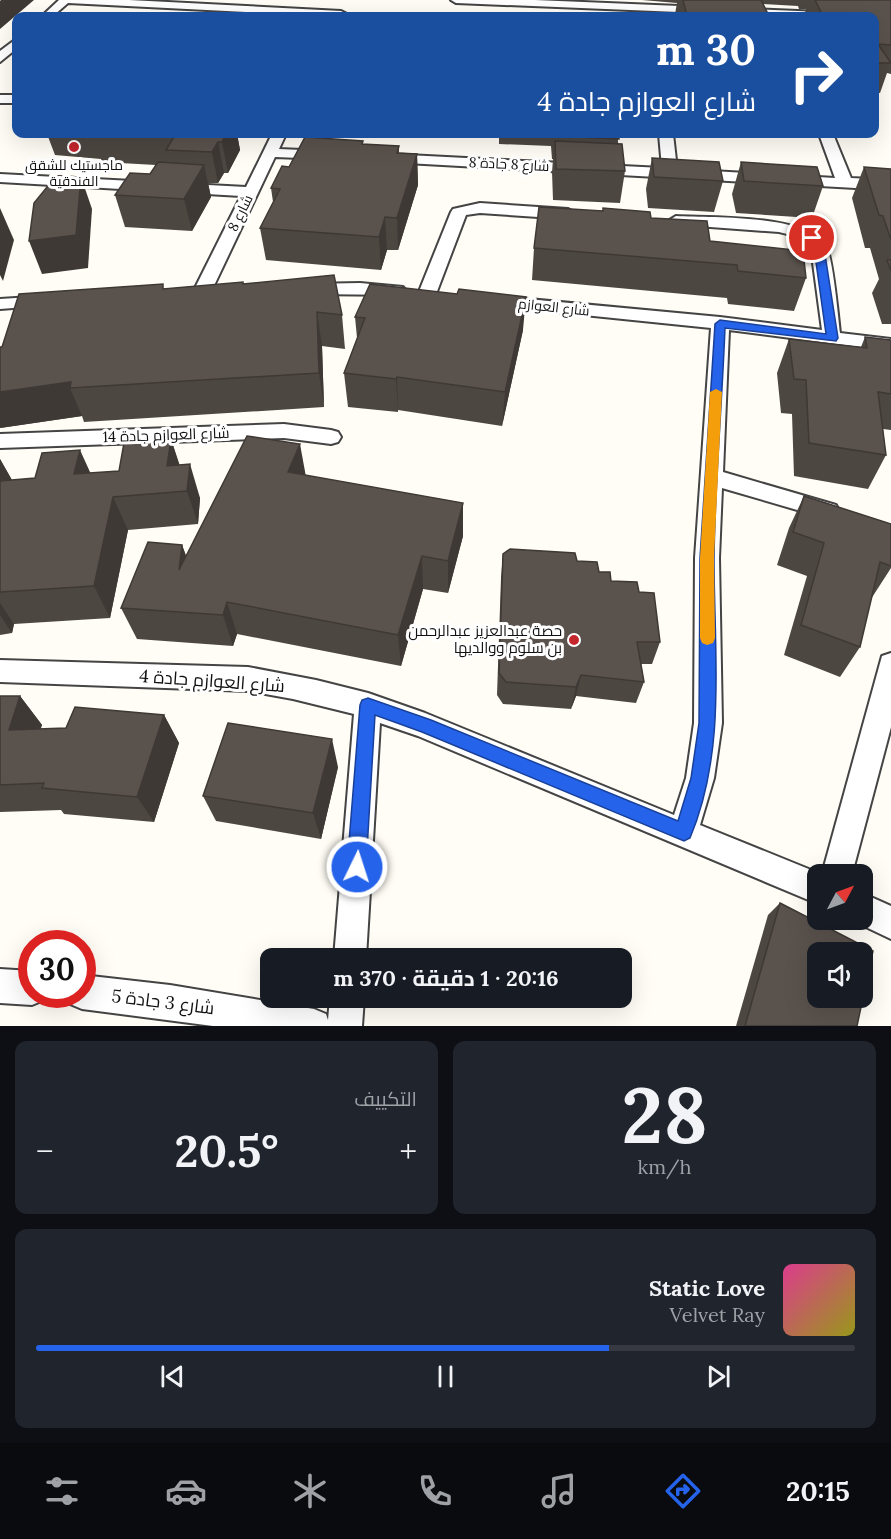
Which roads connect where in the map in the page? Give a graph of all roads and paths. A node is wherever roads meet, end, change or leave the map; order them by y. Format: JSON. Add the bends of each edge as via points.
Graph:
{"nodes":[{"id":1,"x":456,"y":0,"type":"edge"},
{"id":2,"x":194,"y":7,"type":"junction"},
{"id":3,"x":52,"y":12,"type":"edge"},
{"id":4,"x":190,"y":12,"type":"edge"},
{"id":5,"x":285,"y":12,"type":"edge"},
{"id":6,"x":639,"y":12,"type":"edge"},
{"id":7,"x":12,"y":47,"type":"edge"},
{"id":8,"x":0,"y":58,"type":"edge"},
{"id":9,"x":277,"y":138,"type":"edge"},
{"id":10,"x":666,"y":138,"type":"edge"},
{"id":11,"x":828,"y":138,"type":"edge"},
{"id":12,"x":270,"y":153,"type":"junction"},
{"id":13,"x":340,"y":156,"type":"edge"},
{"id":14,"x":376,"y":158,"type":"edge"},
{"id":15,"x":670,"y":171,"type":"junction"},
{"id":16,"x":0,"y":178,"type":"edge"},
{"id":17,"x":845,"y":183,"type":"junction"},
{"id":18,"x":891,"y":185,"type":"edge"},
{"id":19,"x":251,"y":192,"type":"junction"},
{"id":20,"x":584,"y":215,"type":"edge"},
{"id":21,"x":665,"y":220,"type":"edge"},
{"id":22,"x":292,"y":290,"type":"edge"},
{"id":23,"x":224,"y":292,"type":"edge"},
{"id":24,"x":427,"y":294,"type":"junction"},
{"id":25,"x":450,"y":296,"type":"edge"},
{"id":26,"x":474,"y":298,"type":"edge"},
{"id":27,"x":59,"y":300,"type":"edge"},
{"id":28,"x":0,"y":304,"type":"edge"},
{"id":29,"x":720,"y":324,"type":"junction"},
{"id":30,"x":832,"y":338,"type":"junction"},
{"id":31,"x":891,"y":345,"type":"edge"},
{"id":32,"x":331,"y":437,"type":"dead end"},
{"id":33,"x":0,"y":441,"type":"edge"},
{"id":34,"x":712,"y":477,"type":"junction"},
{"id":35,"x":844,"y":516,"type":"edge"},
{"id":36,"x":891,"y":664,"type":"edge"},
{"id":37,"x":0,"y":671,"type":"edge"},
{"id":38,"x":368,"y":705,"type":"junction"},
{"id":39,"x":684,"y":832,"type":"junction"},
{"id":40,"x":840,"y":864,"type":"edge"},
{"id":41,"x":807,"y":884,"type":"edge"},
{"id":42,"x":873,"y":914,"type":"edge"},
{"id":43,"x":891,"y":923,"type":"edge"},
{"id":44,"x":351,"y":948,"type":"edge"},
{"id":45,"x":0,"y":986,"type":"edge"},
{"id":46,"x":18,"y":987,"type":"edge"},
{"id":47,"x":96,"y":994,"type":"edge"},
{"id":48,"x":346,"y":1008,"type":"edge"},
{"id":49,"x":314,"y":1026,"type":"edge"},
{"id":50,"x":345,"y":1026,"type":"edge"}],
"edges":[{"from":1,"to":6,"type":"street"},
{"from":2,"to":3,"type":"street","via":[[65,0]]},
{"from":2,"to":4,"type":"street"},
{"from":2,"to":5,"type":"street"},
{"from":7,"to":8,"type":"street"},
{"from":9,"to":12,"type":"street","name":"شارع 8"},
{"from":10,"to":15,"type":"street"},
{"from":11,"to":17,"type":"street"},
{"from":12,"to":13,"type":"street"},
{"from":12,"to":19,"type":"street","name":"شارع 8"},
{"from":14,"to":15,"type":"street","name":"شارع 8 جادة 8"},
{"from":15,"to":17,"type":"street","name":"شارع 8 جادة 8"},
{"from":16,"to":19,"type":"street"},
{"from":17,"to":18,"type":"street","name":"شارع 8 جادة 8"},
{"from":19,"to":23,"type":"street","name":"شارع 8","via":[[196,293]]},
{"from":20,"to":24,"type":"street","via":[[480,208],[459,212]]},
{"from":21,"to":30,"type":"street","via":[[780,227],[812,238],[819,248]]},
{"from":22,"to":24,"type":"street","via":[[360,288]]},
{"from":24,"to":25,"type":"street"},
{"from":26,"to":29,"type":"street","name":"شارع العوازم"},
{"from":27,"to":28,"type":"street"},
{"from":29,"to":30,"type":"street","name":"شارع العوازم"},
{"from":29,"to":34,"type":"street"},
{"from":30,"to":31,"type":"street","name":"شارع العوازم"},
{"from":32,"to":33,"type":"street","name":"شارع العوازم جادة 14","via":[[284,432]]},
{"from":34,"to":35,"type":"street"},
{"from":34,"to":39,"type":"street","via":[[707,558],[708,723],[700,778]]},
{"from":36,"to":40,"type":"street"},
{"from":37,"to":38,"type":"street","name":"شارع العوازم جادة 4","via":[[248,679],[288,684]]},
{"from":38,"to":39,"type":"street","name":"شارع العوازم جادة 4"},
{"from":38,"to":44,"type":"street"},
{"from":39,"to":41,"type":"street","name":"شارع العوازم جادة 4"},
{"from":42,"to":43,"type":"street"},
{"from":45,"to":46,"type":"street"},
{"from":47,"to":49,"type":"street","name":"شارع 3 جادة 5"},
{"from":48,"to":50,"type":"street"}]}
